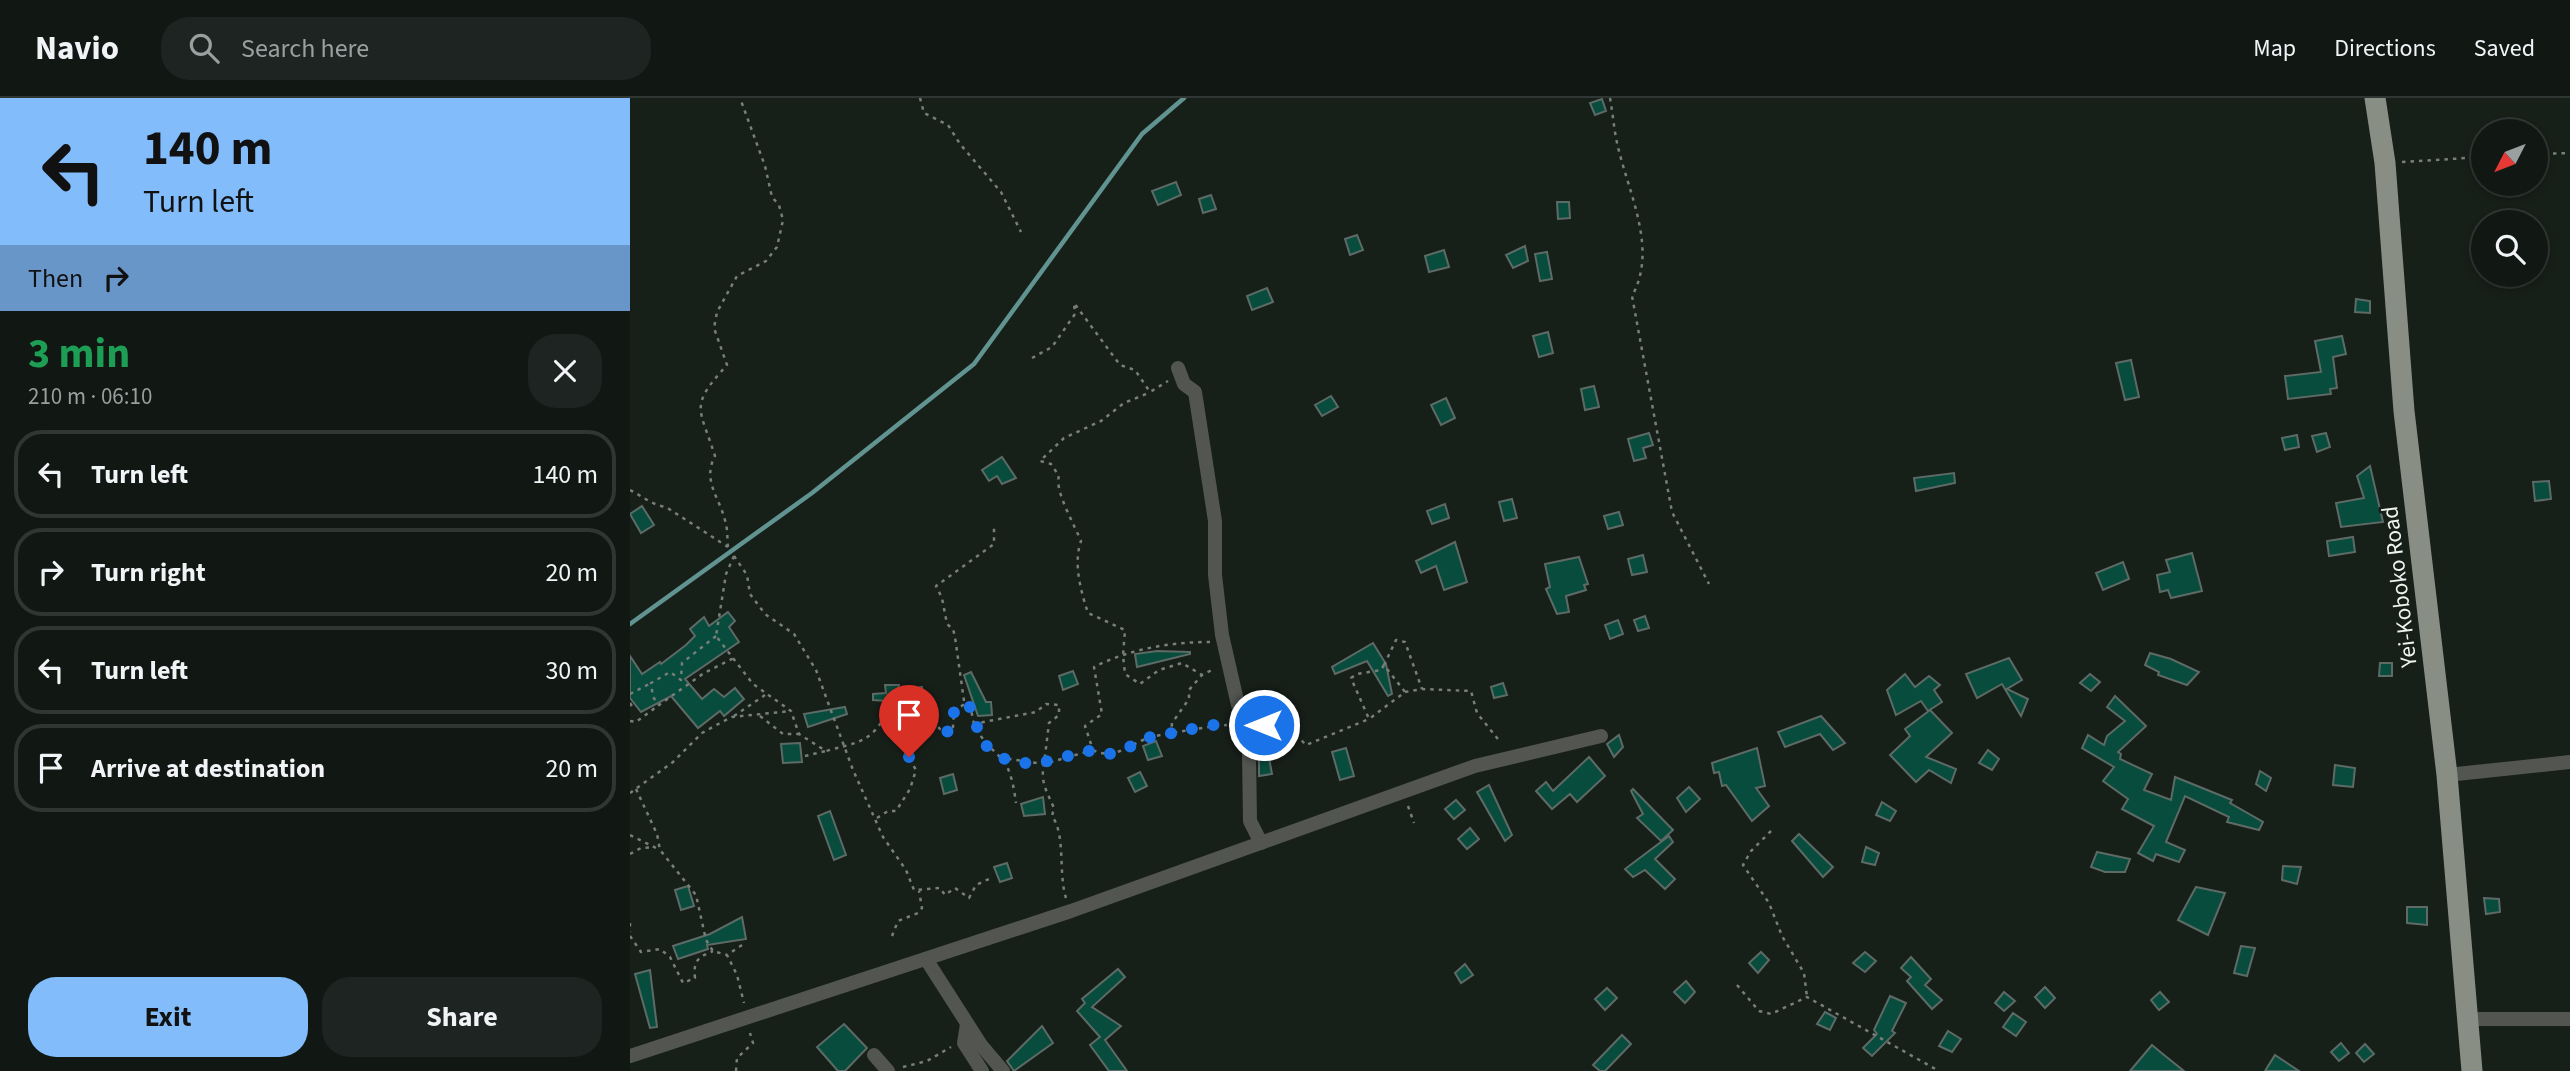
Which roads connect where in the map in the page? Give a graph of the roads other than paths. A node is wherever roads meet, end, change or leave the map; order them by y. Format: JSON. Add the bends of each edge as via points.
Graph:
{"nodes":[{"id":1,"x":2375,"y":98,"type":"edge"},
{"id":2,"x":1178,"y":368,"type":"dead end"},
{"id":3,"x":1601,"y":736,"type":"dead end"},
{"id":4,"x":2570,"y":762,"type":"edge"},
{"id":5,"x":2447,"y":775,"type":"junction"},
{"id":6,"x":1261,"y":843,"type":"junction"},
{"id":7,"x":926,"y":959,"type":"junction"},
{"id":8,"x":2467,"y":1019,"type":"junction"},
{"id":9,"x":2570,"y":1020,"type":"edge"},
{"id":10,"x":967,"y":1024,"type":"junction"},
{"id":11,"x":874,"y":1055,"type":"dead end"},
{"id":12,"x":630,"y":1056,"type":"edge"},
{"id":13,"x":891,"y":1070,"type":"edge"},
{"id":14,"x":982,"y":1071,"type":"edge"},
{"id":15,"x":1003,"y":1071,"type":"edge"},
{"id":16,"x":2472,"y":1071,"type":"edge"}],
"edges":[{"from":1,"to":5,"type":"main road","name":"Yei-Koboko Road","via":[[2385,163],[2404,411]]},
{"from":2,"to":6,"type":"street","via":[[1184,384],[1195,392],[1215,521],[1215,575],[1225,648],[1251,783],[1250,821]]},
{"from":3,"to":6,"type":"street","via":[[1475,766]]},
{"from":4,"to":5,"type":"street"},
{"from":5,"to":8,"type":"main road","name":"Yei-Koboko Road"},
{"from":6,"to":7,"type":"street"},
{"from":7,"to":10,"type":"street"},
{"from":7,"to":12,"type":"street"},
{"from":8,"to":9,"type":"street"},
{"from":8,"to":16,"type":"main road","name":"Yei-Koboko Road"},
{"from":10,"to":14,"type":"street","via":[[964,1043]]},
{"from":10,"to":15,"type":"street"},
{"from":11,"to":13,"type":"street"}]}
